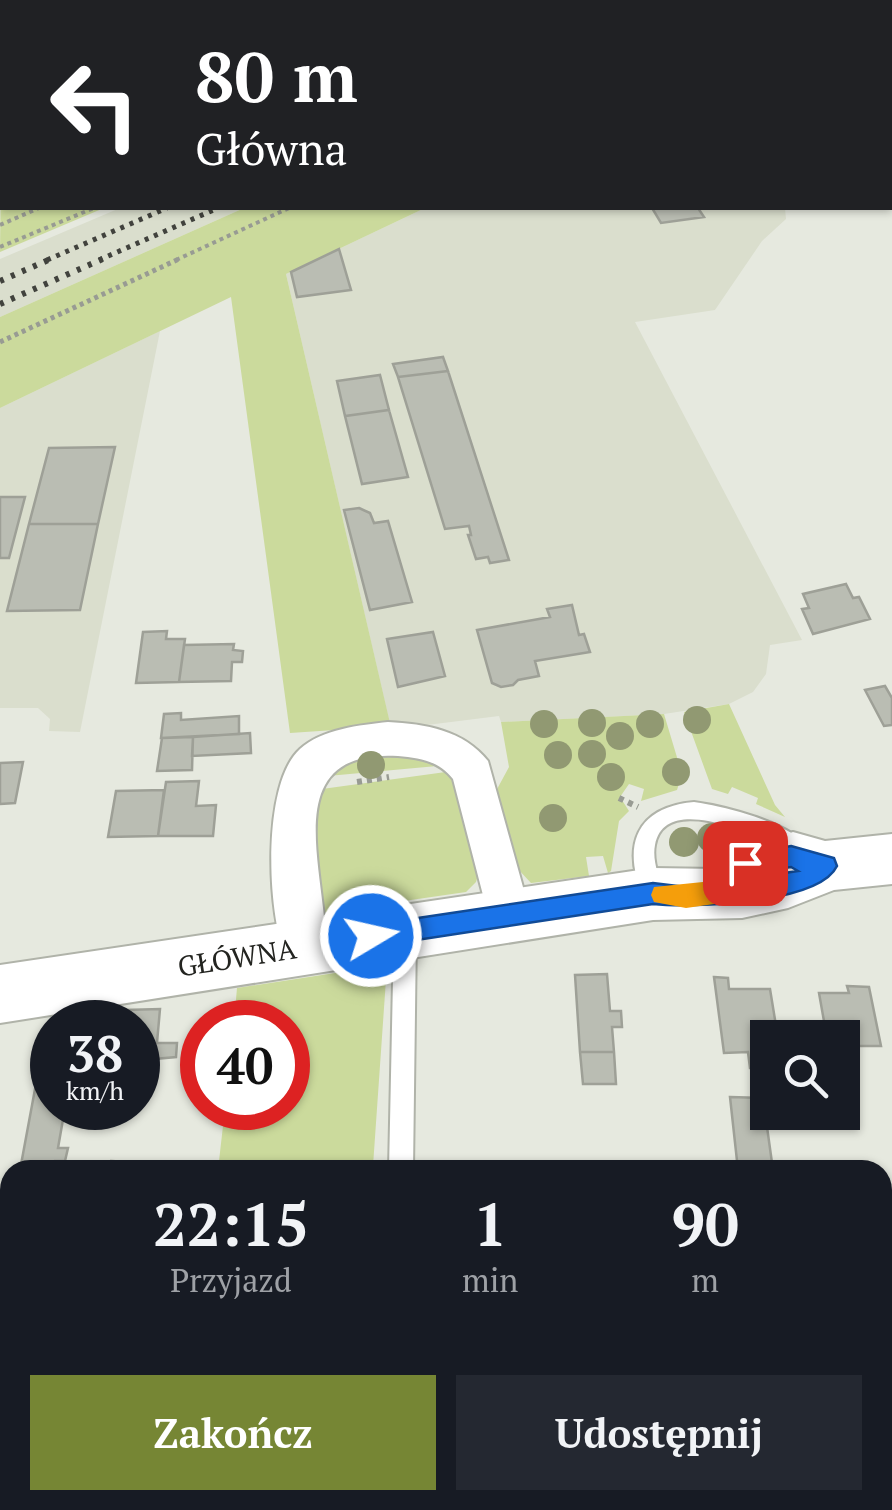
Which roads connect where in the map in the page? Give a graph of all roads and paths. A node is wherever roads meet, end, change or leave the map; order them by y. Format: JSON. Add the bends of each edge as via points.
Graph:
{"nodes":[{"id":1,"x":34,"y":210,"type":"edge"},
{"id":2,"x":89,"y":210,"type":"edge"},
{"id":3,"x":285,"y":210,"type":"edge"},
{"id":4,"x":0,"y":224,"type":"edge"},
{"id":5,"x":0,"y":247,"type":"edge"},
{"id":6,"x":0,"y":342,"type":"edge"},
{"id":7,"x":620,"y":798,"type":"dead end"},
{"id":8,"x":639,"y":807,"type":"dead end"},
{"id":9,"x":892,"y":859,"type":"edge"},
{"id":10,"x":825,"y":866,"type":"junction"},
{"id":11,"x":653,"y":894,"type":"junction"},
{"id":12,"x":508,"y":916,"type":"junction"},
{"id":13,"x":405,"y":930,"type":"junction"},
{"id":14,"x":304,"y":946,"type":"junction"},
{"id":15,"x":0,"y":994,"type":"edge"},
{"id":16,"x":400,"y":1160,"type":"edge"}],
"edges":[{"from":1,"to":4,"type":"path"},
{"from":2,"to":5,"type":"path"},
{"from":3,"to":6,"type":"path"},
{"from":7,"to":8,"type":"path"},
{"from":9,"to":10,"type":"street","name":"GŁÓWNA"},
{"from":10,"to":11,"type":"street","name":"GŁÓWNA","via":[[803,880],[686,897]]},
{"from":10,"to":11,"type":"lane","via":[[733,816],[687,811],[660,820],[646,836]]},
{"from":11,"to":12,"type":"street","name":"GŁÓWNA"},
{"from":12,"to":13,"type":"street","name":"GŁÓWNA"},
{"from":12,"to":14,"type":"street","via":[[467,762],[410,741],[348,743],[316,758],[300,784],[296,872]]},
{"from":13,"to":14,"type":"street","name":"GŁÓWNA"},
{"from":13,"to":16,"type":"lane"},
{"from":14,"to":15,"type":"street","name":"GŁÓWNA"}]}
